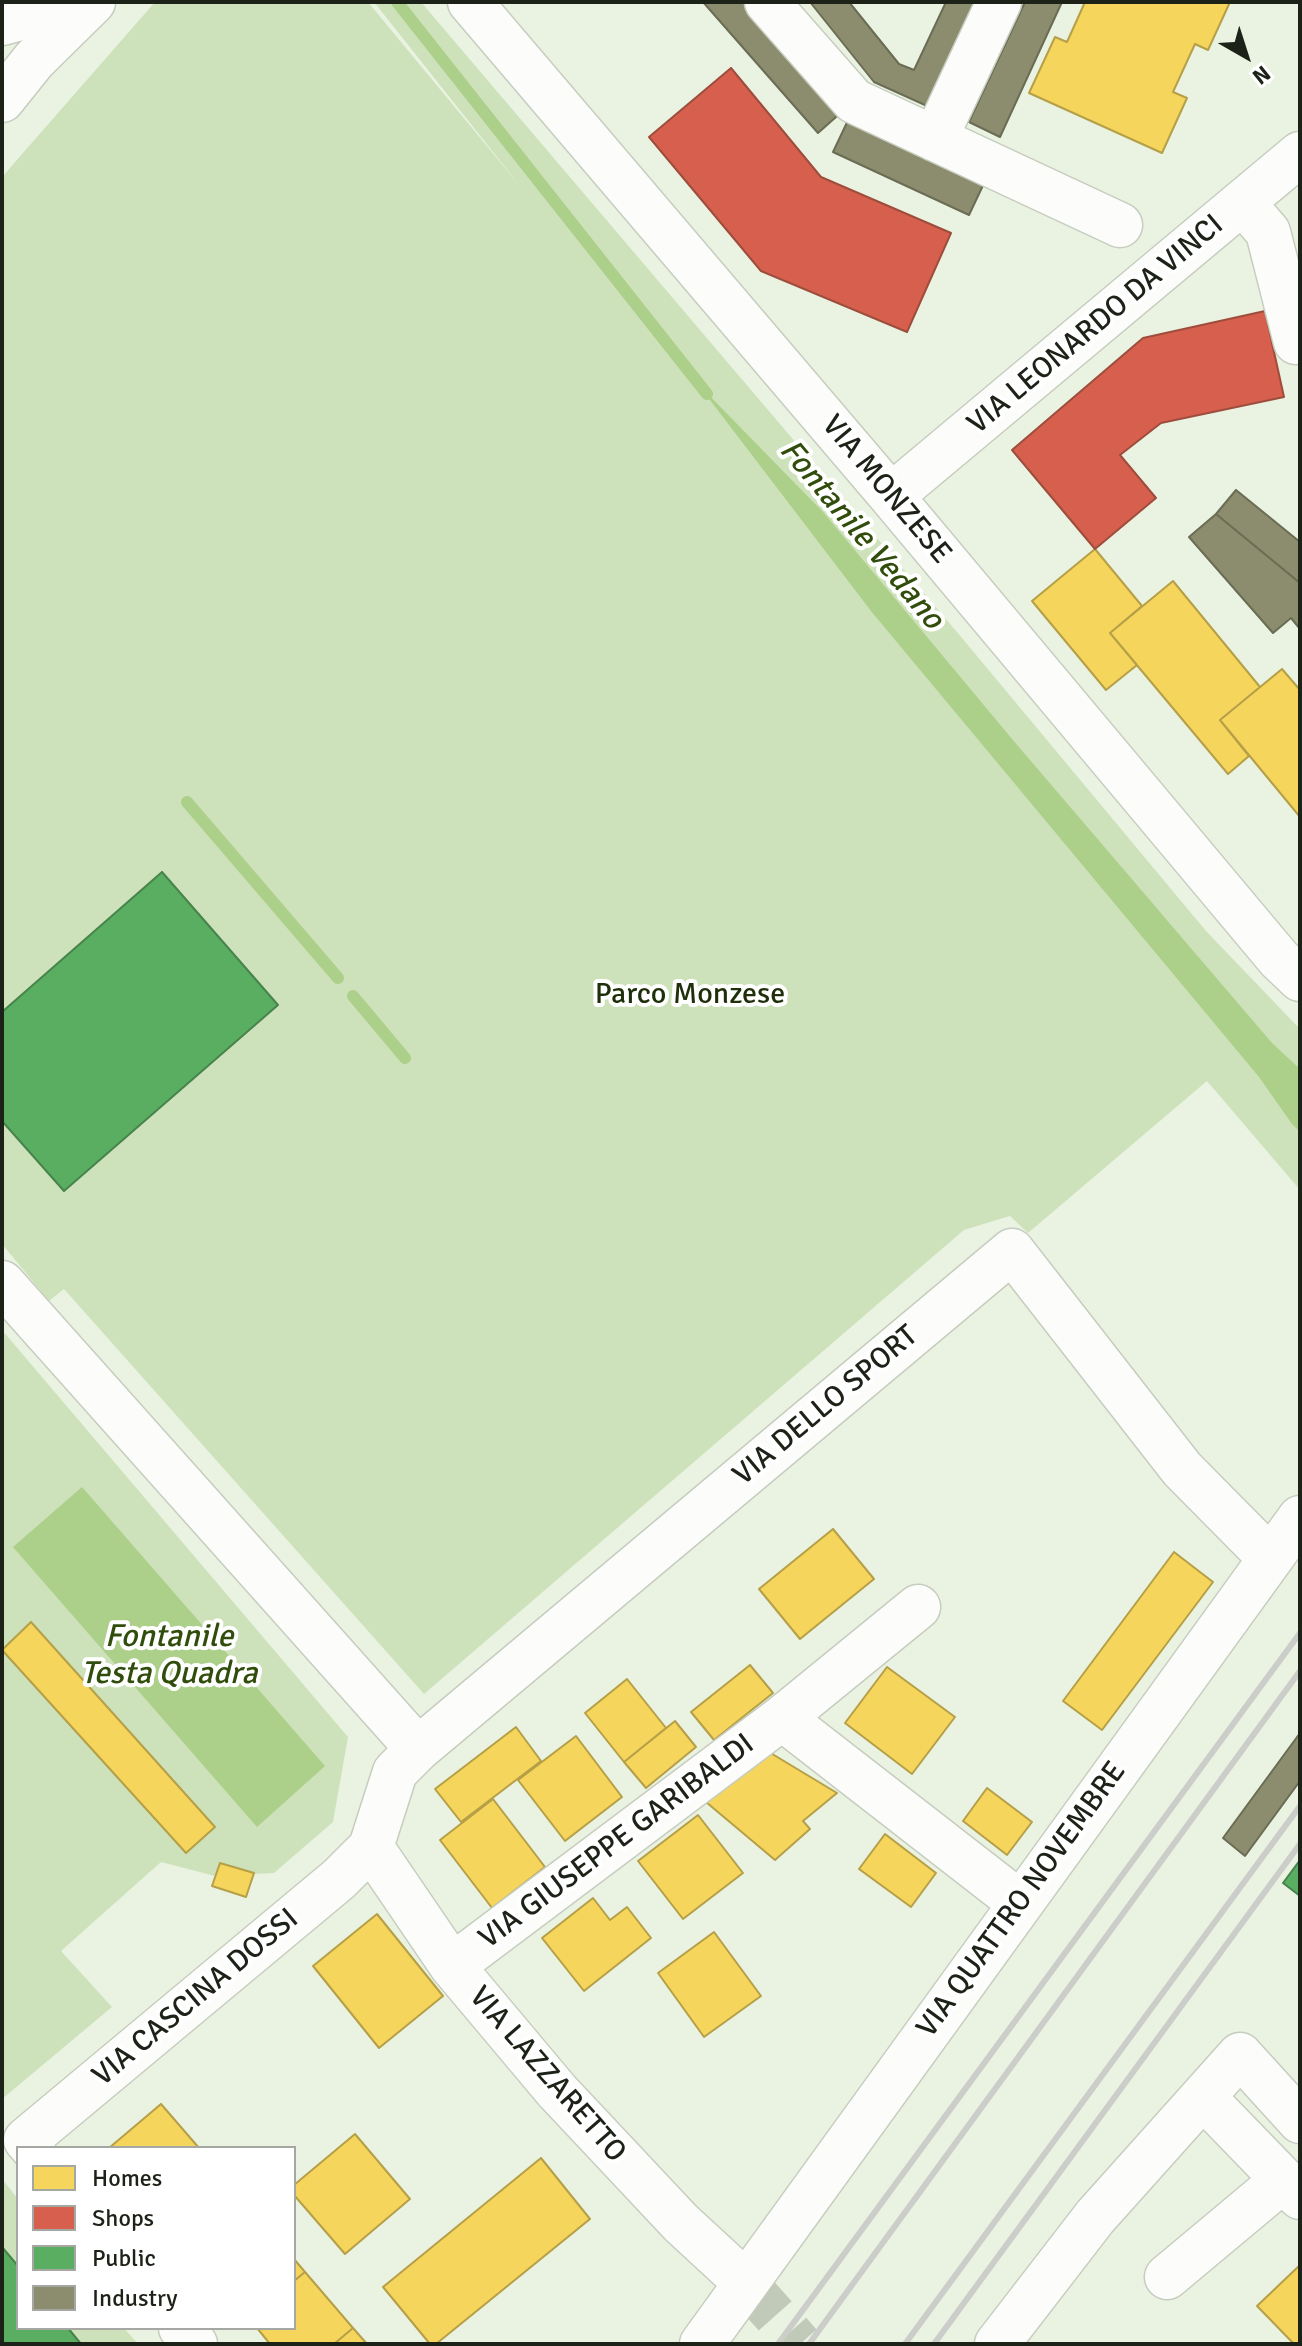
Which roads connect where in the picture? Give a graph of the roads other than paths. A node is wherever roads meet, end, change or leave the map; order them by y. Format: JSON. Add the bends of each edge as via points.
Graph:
{"nodes":[{"id":1,"x":53,"y":2,"type":"edge"},
{"id":2,"x":93,"y":2,"type":"edge"},
{"id":3,"x":470,"y":2,"type":"edge"},
{"id":4,"x":767,"y":2,"type":"edge"},
{"id":5,"x":999,"y":2,"type":"edge"},
{"id":6,"x":2,"y":23,"type":"edge"},
{"id":7,"x":2,"y":100,"type":"edge"},
{"id":8,"x":935,"y":139,"type":"junction"},
{"id":9,"x":1300,"y":154,"type":"edge"},
{"id":10,"x":1243,"y":203,"type":"junction"},
{"id":11,"x":1120,"y":225,"type":"dead end"},
{"id":12,"x":1296,"y":342,"type":"dead end"},
{"id":13,"x":891,"y":496,"type":"junction"},
{"id":14,"x":1300,"y":979,"type":"edge"},
{"id":15,"x":2,"y":1283,"type":"edge"},
{"id":16,"x":1300,"y":1518,"type":"edge"},
{"id":17,"x":1270,"y":1558,"type":"junction"},
{"id":18,"x":918,"y":1607,"type":"dead end"},
{"id":19,"x":782,"y":1718,"type":"junction"},
{"id":20,"x":418,"y":1749,"type":"junction"},
{"id":21,"x":371,"y":1847,"type":"junction"},
{"id":22,"x":1020,"y":1903,"type":"junction"},
{"id":23,"x":452,"y":1966,"type":"junction"},
{"id":24,"x":1203,"y":2097,"type":"junction"},
{"id":25,"x":1300,"y":2121,"type":"edge"},
{"id":26,"x":30,"y":2144,"type":"edge"},
{"id":27,"x":1292,"y":2189,"type":"edge"},
{"id":28,"x":1167,"y":2277,"type":"dead end"},
{"id":29,"x":746,"y":2283,"type":"junction"},
{"id":30,"x":702,"y":2344,"type":"edge"},
{"id":31,"x":997,"y":2344,"type":"edge"}],
"edges":[{"from":1,"to":6,"type":"street"},
{"from":2,"to":7,"type":"street"},
{"from":3,"to":13,"type":"street","name":"VIA MONZESE"},
{"from":4,"to":8,"type":"street","via":[[854,101]]},
{"from":5,"to":8,"type":"street"},
{"from":8,"to":11,"type":"street"},
{"from":9,"to":10,"type":"street","name":"VIA LEONARDO DA VINCI"},
{"from":10,"to":12,"type":"street","via":[[1268,232]]},
{"from":10,"to":13,"type":"street","name":"VIA LEONARDO DA VINCI"},
{"from":13,"to":14,"type":"street","name":"VIA MONZESE"},
{"from":15,"to":20,"type":"street"},
{"from":16,"to":17,"type":"street","name":"VIA QUATTRO NOVEMBRE"},
{"from":17,"to":20,"type":"street","name":"VIA DELLO SPORT","via":[[1182,1469],[1012,1251]]},
{"from":17,"to":22,"type":"street","name":"VIA QUATTRO NOVEMBRE"},
{"from":18,"to":19,"type":"street","name":"VIA GIUSEPPE GARIBALDI"},
{"from":19,"to":22,"type":"street","name":"VIA GIUSEPPE GARIBALDI"},
{"from":19,"to":23,"type":"street","name":"VIA GIUSEPPE GARIBALDI"},
{"from":20,"to":21,"type":"street","name":"VIA DELLO SPORT","via":[[395,1772]]},
{"from":21,"to":23,"type":"street","name":"VIA LAZZARETTO"},
{"from":21,"to":26,"type":"street","name":"VIA CASCINA DOSSI"},
{"from":22,"to":29,"type":"street","name":"VIA QUATTRO NOVEMBRE"},
{"from":23,"to":29,"type":"street","name":"VIA LAZZARETTO","via":[[557,2091],[681,2223]]},
{"from":24,"to":25,"type":"street","via":[[1240,2055]]},
{"from":24,"to":27,"type":"street"},
{"from":24,"to":31,"type":"street","via":[[1095,2217]]},
{"from":27,"to":28,"type":"street"},
{"from":29,"to":30,"type":"street","name":"VIA QUATTRO NOVEMBRE"}]}
